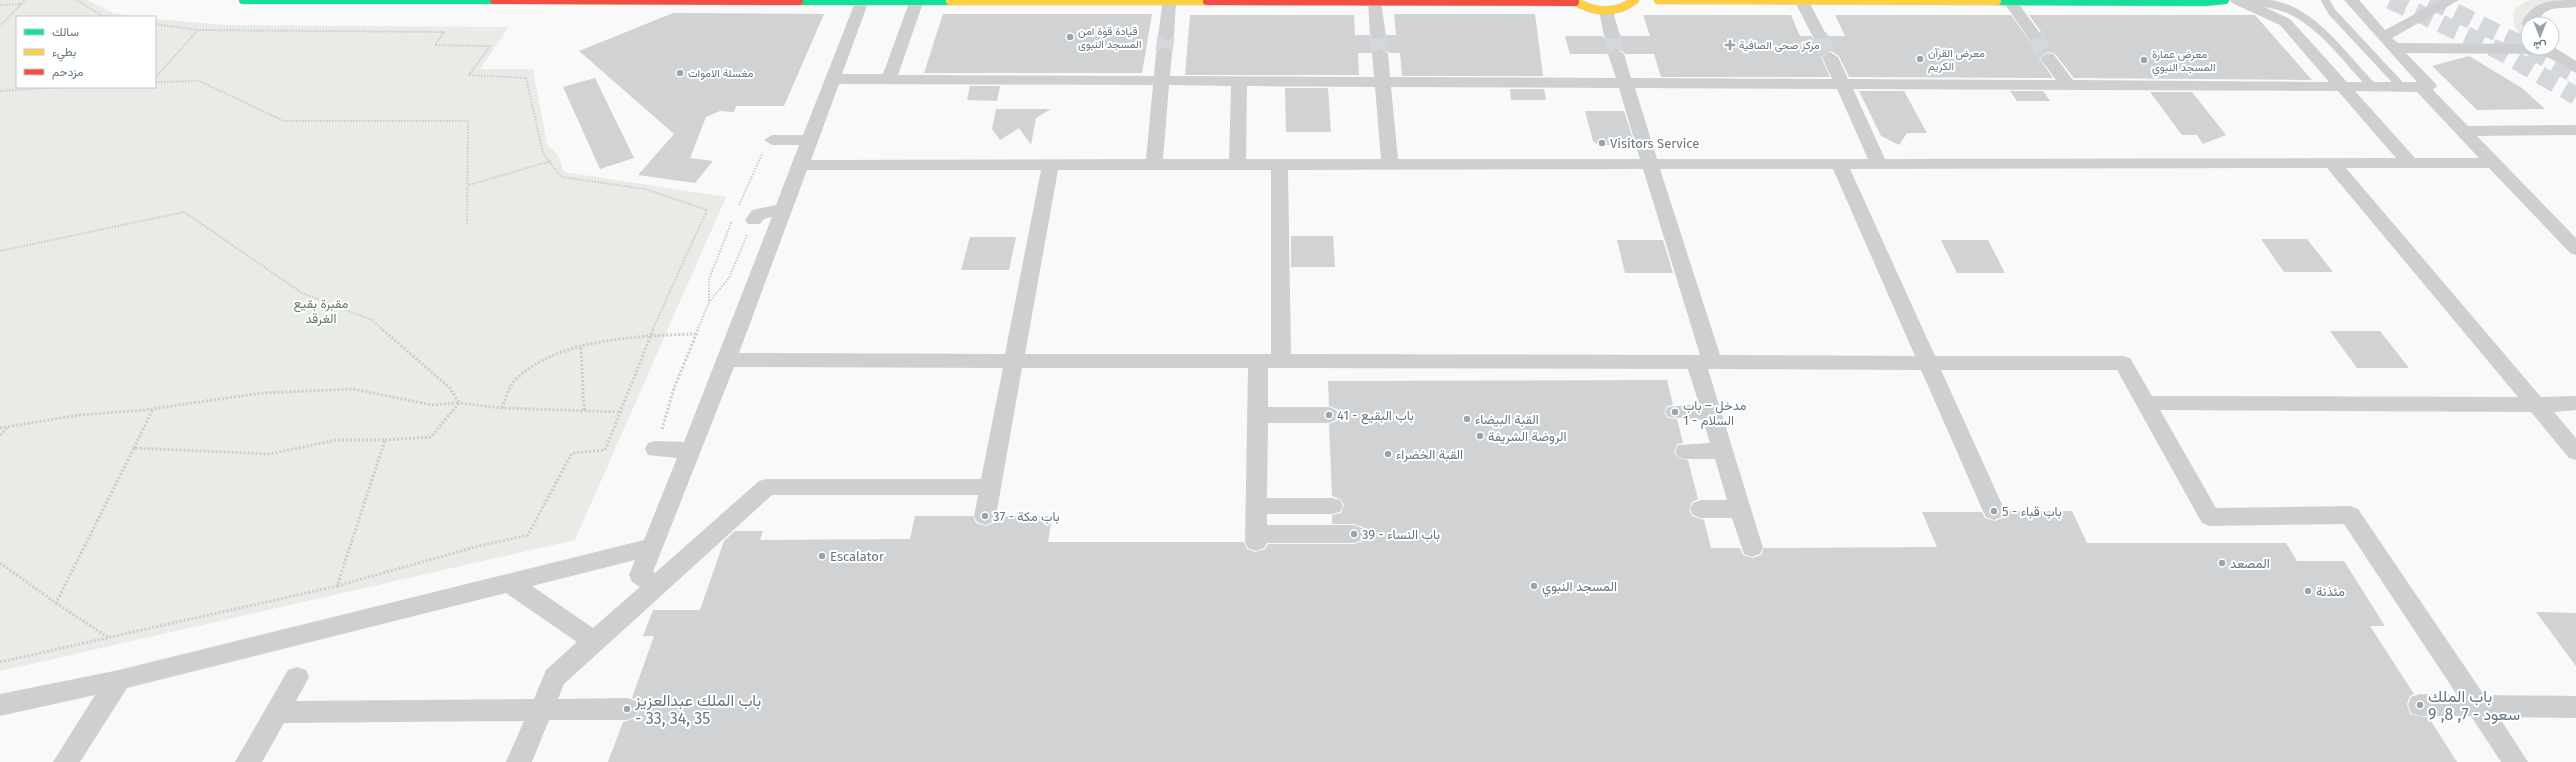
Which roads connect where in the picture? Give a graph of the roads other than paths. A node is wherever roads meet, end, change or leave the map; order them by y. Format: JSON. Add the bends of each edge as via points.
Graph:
{"nodes":[{"id":1,"x":243,"y":0,"type":"edge"},
{"id":2,"x":1635,"y":0,"type":"edge"},
{"id":3,"x":1658,"y":0,"type":"edge"},
{"id":4,"x":1801,"y":0,"type":"edge"},
{"id":5,"x":2225,"y":0,"type":"edge"},
{"id":6,"x":2237,"y":0,"type":"edge"},
{"id":7,"x":2243,"y":0,"type":"edge"},
{"id":8,"x":2277,"y":0,"type":"edge"},
{"id":9,"x":2326,"y":0,"type":"edge"},
{"id":10,"x":2452,"y":0,"type":"edge"},
{"id":11,"x":646,"y":1,"type":"edge"},
{"id":12,"x":798,"y":1,"type":"edge"},
{"id":13,"x":1574,"y":1,"type":"edge"},
{"id":14,"x":2009,"y":1,"type":"junction"},
{"id":15,"x":2352,"y":1,"type":"edge"},
{"id":16,"x":1169,"y":2,"type":"junction"},
{"id":17,"x":1374,"y":2,"type":"junction"},
{"id":18,"x":2570,"y":2,"type":"edge"},
{"id":19,"x":861,"y":3,"type":"junction"},
{"id":20,"x":916,"y":3,"type":"junction"},
{"id":21,"x":1606,"y":11,"type":"junction"},
{"id":22,"x":2292,"y":11,"type":"junction"},
{"id":23,"x":2532,"y":16,"type":"edge"},
{"id":24,"x":1378,"y":35,"type":"tunnel mouth"},
{"id":25,"x":1166,"y":36,"type":"tunnel mouth"},
{"id":26,"x":1612,"y":36,"type":"tunnel mouth"},
{"id":27,"x":1818,"y":36,"type":"tunnel mouth"},
{"id":28,"x":2034,"y":36,"type":"tunnel mouth"},
{"id":29,"x":2388,"y":42,"type":"junction"},
{"id":30,"x":2520,"y":48,"type":"edge"},
{"id":31,"x":1164,"y":52,"type":"tunnel mouth"},
{"id":32,"x":1380,"y":53,"type":"tunnel mouth"},
{"id":33,"x":1616,"y":54,"type":"tunnel mouth"},
{"id":34,"x":2556,"y":56,"type":"edge"},
{"id":35,"x":1830,"y":57,"type":"tunnel mouth"},
{"id":36,"x":2048,"y":58,"type":"tunnel mouth"},
{"id":37,"x":2576,"y":68,"type":"edge"},
{"id":38,"x":832,"y":79,"type":"junction"},
{"id":39,"x":889,"y":79,"type":"junction"},
{"id":40,"x":1161,"y":80,"type":"junction"},
{"id":41,"x":1239,"y":80,"type":"junction"},
{"id":42,"x":1383,"y":81,"type":"junction"},
{"id":43,"x":1625,"y":82,"type":"junction"},
{"id":44,"x":1843,"y":84,"type":"junction"},
{"id":45,"x":2370,"y":84,"type":"dead end"},
{"id":46,"x":2399,"y":84,"type":"dead end"},
{"id":47,"x":2068,"y":85,"type":"junction"},
{"id":48,"x":2342,"y":86,"type":"junction"},
{"id":49,"x":2421,"y":87,"type":"junction"},
{"id":50,"x":2576,"y":130,"type":"edge"},
{"id":51,"x":2463,"y":131,"type":"junction"},
{"id":52,"x":772,"y":140,"type":"dead end"},
{"id":53,"x":809,"y":140,"type":"junction"},
{"id":54,"x":1650,"y":163,"type":"junction"},
{"id":55,"x":1839,"y":163,"type":"junction"},
{"id":56,"x":1879,"y":163,"type":"junction"},
{"id":57,"x":2332,"y":163,"type":"junction"},
{"id":58,"x":2410,"y":163,"type":"junction"},
{"id":59,"x":2493,"y":163,"type":"junction"},
{"id":60,"x":1154,"y":164,"type":"junction"},
{"id":61,"x":1237,"y":164,"type":"junction"},
{"id":62,"x":1279,"y":164,"type":"junction"},
{"id":63,"x":1390,"y":164,"type":"junction"},
{"id":64,"x":1050,"y":165,"type":"junction"},
{"id":65,"x":800,"y":166,"type":"junction"},
{"id":66,"x":783,"y":210,"type":"junction"},
{"id":67,"x":754,"y":220,"type":"road end"},
{"id":68,"x":2576,"y":249,"type":"edge"},
{"id":69,"x":727,"y":360,"type":"junction"},
{"id":70,"x":1013,"y":361,"type":"junction"},
{"id":71,"x":1258,"y":361,"type":"junction"},
{"id":72,"x":1281,"y":361,"type":"junction"},
{"id":73,"x":1704,"y":362,"type":"junction"},
{"id":74,"x":1928,"y":363,"type":"junction"},
{"id":75,"x":2145,"y":403,"type":"junction"},
{"id":76,"x":2576,"y":403,"type":"edge"},
{"id":77,"x":2536,"y":405,"type":"junction"},
{"id":78,"x":1675,"y":412,"type":"dead end"},
{"id":79,"x":1711,"y":412,"type":"junction"},
{"id":80,"x":1258,"y":415,"type":"junction"},
{"id":81,"x":1329,"y":415,"type":"dead end"},
{"id":82,"x":655,"y":449,"type":"road end"},
{"id":83,"x":691,"y":450,"type":"junction"},
{"id":84,"x":1685,"y":451,"type":"dead end"},
{"id":85,"x":1723,"y":451,"type":"junction"},
{"id":86,"x":2576,"y":452,"type":"edge"},
{"id":87,"x":990,"y":487,"type":"junction"},
{"id":88,"x":1257,"y":506,"type":"junction"},
{"id":89,"x":1332,"y":506,"type":"dead end"},
{"id":90,"x":1701,"y":509,"type":"dead end"},
{"id":91,"x":1740,"y":509,"type":"junction"},
{"id":92,"x":1994,"y":512,"type":"dead end"},
{"id":93,"x":985,"y":516,"type":"dead end"},
{"id":94,"x":1354,"y":534,"type":"dead end"},
{"id":95,"x":652,"y":547,"type":"junction"},
{"id":96,"x":1752,"y":548,"type":"dead end"},
{"id":97,"x":509,"y":583,"type":"junction"},
{"id":98,"x":657,"y":586,"type":"junction"},
{"id":99,"x":595,"y":642,"type":"junction"},
{"id":100,"x":297,"y":677,"type":"dead end"},
{"id":101,"x":119,"y":680,"type":"junction"},
{"id":102,"x":0,"y":705,"type":"edge"},
{"id":103,"x":2420,"y":705,"type":"dead end"},
{"id":104,"x":2477,"y":706,"type":"junction"},
{"id":105,"x":2576,"y":707,"type":"edge"},
{"id":106,"x":540,"y":710,"type":"junction"},
{"id":107,"x":628,"y":710,"type":"dead end"},
{"id":108,"x":276,"y":712,"type":"junction"},
{"id":109,"x":66,"y":762,"type":"edge"},
{"id":110,"x":248,"y":762,"type":"edge"},
{"id":111,"x":519,"y":762,"type":"edge"},
{"id":112,"x":2515,"y":762,"type":"edge"}],
"edges":[{"from":1,"to":11,"type":"main road"},
{"from":2,"to":21,"type":"main road","via":[[1624,8]]},
{"from":3,"to":4,"type":"main road"},
{"from":4,"to":14,"type":"main road"},
{"from":4,"to":27,"type":"street"},
{"from":5,"to":14,"type":"main road"},
{"from":6,"to":48,"type":"street","via":[[2285,22]]},
{"from":7,"to":22,"type":"lane","via":[[2264,2]]},
{"from":8,"to":22,"type":"lane"},
{"from":9,"to":46,"type":"lane","via":[[2332,12]]},
{"from":10,"to":29,"type":"street"},
{"from":11,"to":12,"type":"main road"},
{"from":12,"to":19,"type":"main road"},
{"from":13,"to":17,"type":"main road"},
{"from":13,"to":21,"type":"main road","via":[[1584,7]]},
{"from":14,"to":28,"type":"street"},
{"from":15,"to":29,"type":"street"},
{"from":16,"to":17,"type":"main road"},
{"from":16,"to":20,"type":"main road"},
{"from":16,"to":25,"type":"street"},
{"from":17,"to":24,"type":"street"},
{"from":18,"to":23,"type":"street","via":[[2547,5],[2534,12]]},
{"from":19,"to":20,"type":"main road"},
{"from":19,"to":38,"type":"street"},
{"from":20,"to":39,"type":"street"},
{"from":21,"to":26,"type":"street"},
{"from":22,"to":45,"type":"lane","via":[[2317,30]]},
{"from":29,"to":30,"type":"street"},
{"from":29,"to":49,"type":"street","via":[[2429,86]]},
{"from":31,"to":40,"type":"street"},
{"from":32,"to":42,"type":"street"},
{"from":33,"to":43,"type":"street"},
{"from":34,"to":37,"type":"street"},
{"from":35,"to":44,"type":"street"},
{"from":36,"to":47,"type":"street"},
{"from":38,"to":39,"type":"street"},
{"from":38,"to":53,"type":"street"},
{"from":39,"to":40,"type":"street"},
{"from":40,"to":41,"type":"street"},
{"from":40,"to":60,"type":"street"},
{"from":41,"to":42,"type":"street"},
{"from":41,"to":61,"type":"street"},
{"from":42,"to":43,"type":"street"},
{"from":42,"to":63,"type":"street"},
{"from":43,"to":44,"type":"street"},
{"from":43,"to":54,"type":"street"},
{"from":44,"to":47,"type":"street"},
{"from":44,"to":56,"type":"street"},
{"from":47,"to":48,"type":"street"},
{"from":48,"to":49,"type":"street"},
{"from":48,"to":58,"type":"street"},
{"from":49,"to":51,"type":"street"},
{"from":50,"to":51,"type":"street"},
{"from":51,"to":59,"type":"street"},
{"from":52,"to":53,"type":"street"},
{"from":53,"to":65,"type":"street"},
{"from":54,"to":55,"type":"street"},
{"from":54,"to":63,"type":"street"},
{"from":54,"to":73,"type":"street"},
{"from":55,"to":56,"type":"street"},
{"from":55,"to":74,"type":"street"},
{"from":56,"to":57,"type":"street"},
{"from":57,"to":58,"type":"street"},
{"from":57,"to":77,"type":"street"},
{"from":58,"to":59,"type":"street"},
{"from":59,"to":68,"type":"street"},
{"from":60,"to":61,"type":"street"},
{"from":60,"to":64,"type":"street"},
{"from":61,"to":62,"type":"street"},
{"from":62,"to":63,"type":"street"},
{"from":62,"to":72,"type":"street"},
{"from":64,"to":65,"type":"street"},
{"from":64,"to":70,"type":"street"},
{"from":65,"to":66,"type":"street"},
{"from":66,"to":67,"type":"street","via":[[758,214]]},
{"from":66,"to":69,"type":"street"},
{"from":69,"to":70,"type":"street"},
{"from":69,"to":83,"type":"street"},
{"from":70,"to":71,"type":"street"},
{"from":70,"to":87,"type":"street"},
{"from":71,"to":72,"type":"street"},
{"from":71,"to":80,"type":"street"},
{"from":72,"to":73,"type":"street"},
{"from":73,"to":74,"type":"street"},
{"from":73,"to":79,"type":"street"},
{"from":74,"to":75,"type":"street","via":[[2123,363]]},
{"from":74,"to":92,"type":"street"},
{"from":75,"to":77,"type":"street"},
{"from":75,"to":104,"type":"street","via":[[2210,517],[2350,515]]},
{"from":76,"to":77,"type":"street"},
{"from":77,"to":86,"type":"street"},
{"from":78,"to":79,"type":"street"},
{"from":79,"to":85,"type":"street"},
{"from":80,"to":81,"type":"street"},
{"from":80,"to":88,"type":"street"},
{"from":82,"to":83,"type":"street"},
{"from":83,"to":95,"type":"street"},
{"from":84,"to":85,"type":"street"},
{"from":85,"to":91,"type":"street"},
{"from":87,"to":93,"type":"street"},
{"from":87,"to":98,"type":"street","via":[[766,487]]},
{"from":88,"to":89,"type":"street"},
{"from":88,"to":94,"type":"street","via":[[1256,538]]},
{"from":90,"to":91,"type":"street"},
{"from":91,"to":96,"type":"street"},
{"from":95,"to":97,"type":"street"},
{"from":95,"to":98,"type":"street","via":[[640,575]]},
{"from":97,"to":99,"type":"street"},
{"from":97,"to":101,"type":"street"},
{"from":98,"to":99,"type":"street"},
{"from":99,"to":106,"type":"street","via":[[555,677]]},
{"from":100,"to":108,"type":"street"},
{"from":101,"to":102,"type":"street"},
{"from":101,"to":109,"type":"street"},
{"from":103,"to":104,"type":"street"},
{"from":104,"to":105,"type":"street"},
{"from":104,"to":112,"type":"street"},
{"from":106,"to":107,"type":"street"},
{"from":106,"to":108,"type":"street"},
{"from":106,"to":111,"type":"street"},
{"from":108,"to":110,"type":"street"}]}
